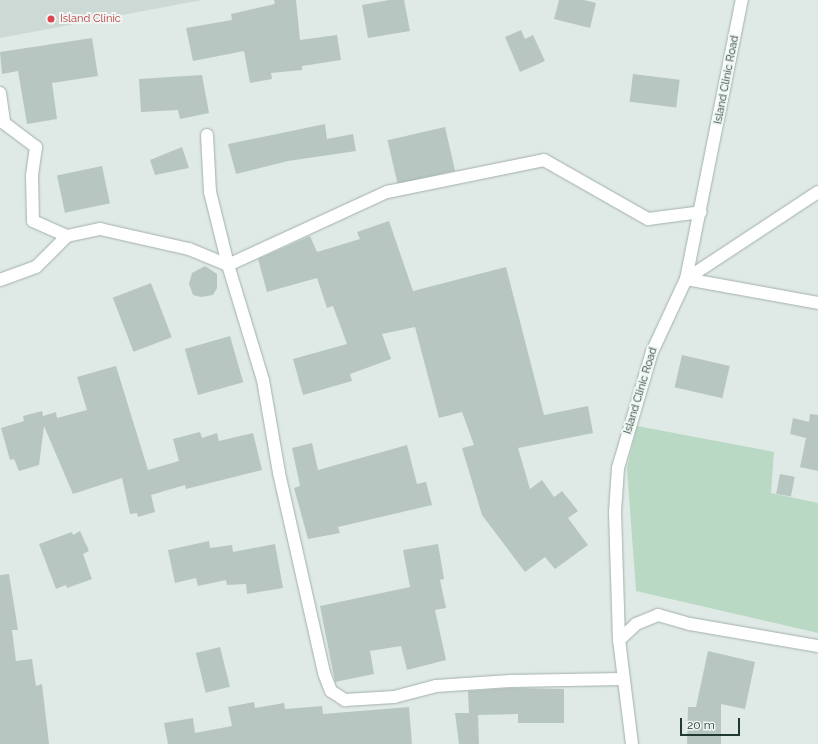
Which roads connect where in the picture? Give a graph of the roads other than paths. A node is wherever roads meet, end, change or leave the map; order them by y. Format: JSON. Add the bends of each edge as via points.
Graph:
{"nodes":[{"id":1,"x":742,"y":0,"type":"edge"},
{"id":2,"x":0,"y":93,"type":"edge"},
{"id":3,"x":207,"y":135,"type":"dead end"},
{"id":4,"x":818,"y":192,"type":"edge"},
{"id":5,"x":701,"y":212,"type":"junction"},
{"id":6,"x":67,"y":236,"type":"junction"},
{"id":7,"x":228,"y":265,"type":"junction"},
{"id":8,"x":686,"y":279,"type":"junction"},
{"id":9,"x":0,"y":280,"type":"edge"},
{"id":10,"x":818,"y":303,"type":"edge"},
{"id":11,"x":619,"y":640,"type":"junction"},
{"id":12,"x":818,"y":646,"type":"edge"},
{"id":13,"x":623,"y":679,"type":"junction"},
{"id":14,"x":632,"y":744,"type":"edge"}],
"edges":[{"from":1,"to":5,"type":"street","name":"Island Clinic Road"},
{"from":2,"to":6,"type":"street","via":[[4,123],[36,147],[32,176],[33,221]]},
{"from":3,"to":7,"type":"street","via":[[210,192]]},
{"from":4,"to":8,"type":"street"},
{"from":5,"to":7,"type":"street","via":[[648,220],[544,160],[387,192]]},
{"from":5,"to":8,"type":"street","name":"Island Clinic Road"},
{"from":6,"to":7,"type":"street","via":[[100,229],[189,249]]},
{"from":6,"to":9,"type":"street","via":[[36,267]]},
{"from":7,"to":13,"type":"street","via":[[263,380],[279,473],[324,672],[331,691],[345,700],[394,697],[436,686],[510,681]]},
{"from":8,"to":10,"type":"street"},
{"from":8,"to":11,"type":"street","name":"Island Clinic Road","via":[[652,352],[618,468],[615,512]]},
{"from":11,"to":12,"type":"street","via":[[636,624],[658,615],[690,624]]},
{"from":11,"to":13,"type":"street","name":"Island Clinic Road"},
{"from":13,"to":14,"type":"street","name":"Island Clinic Road"}]}
